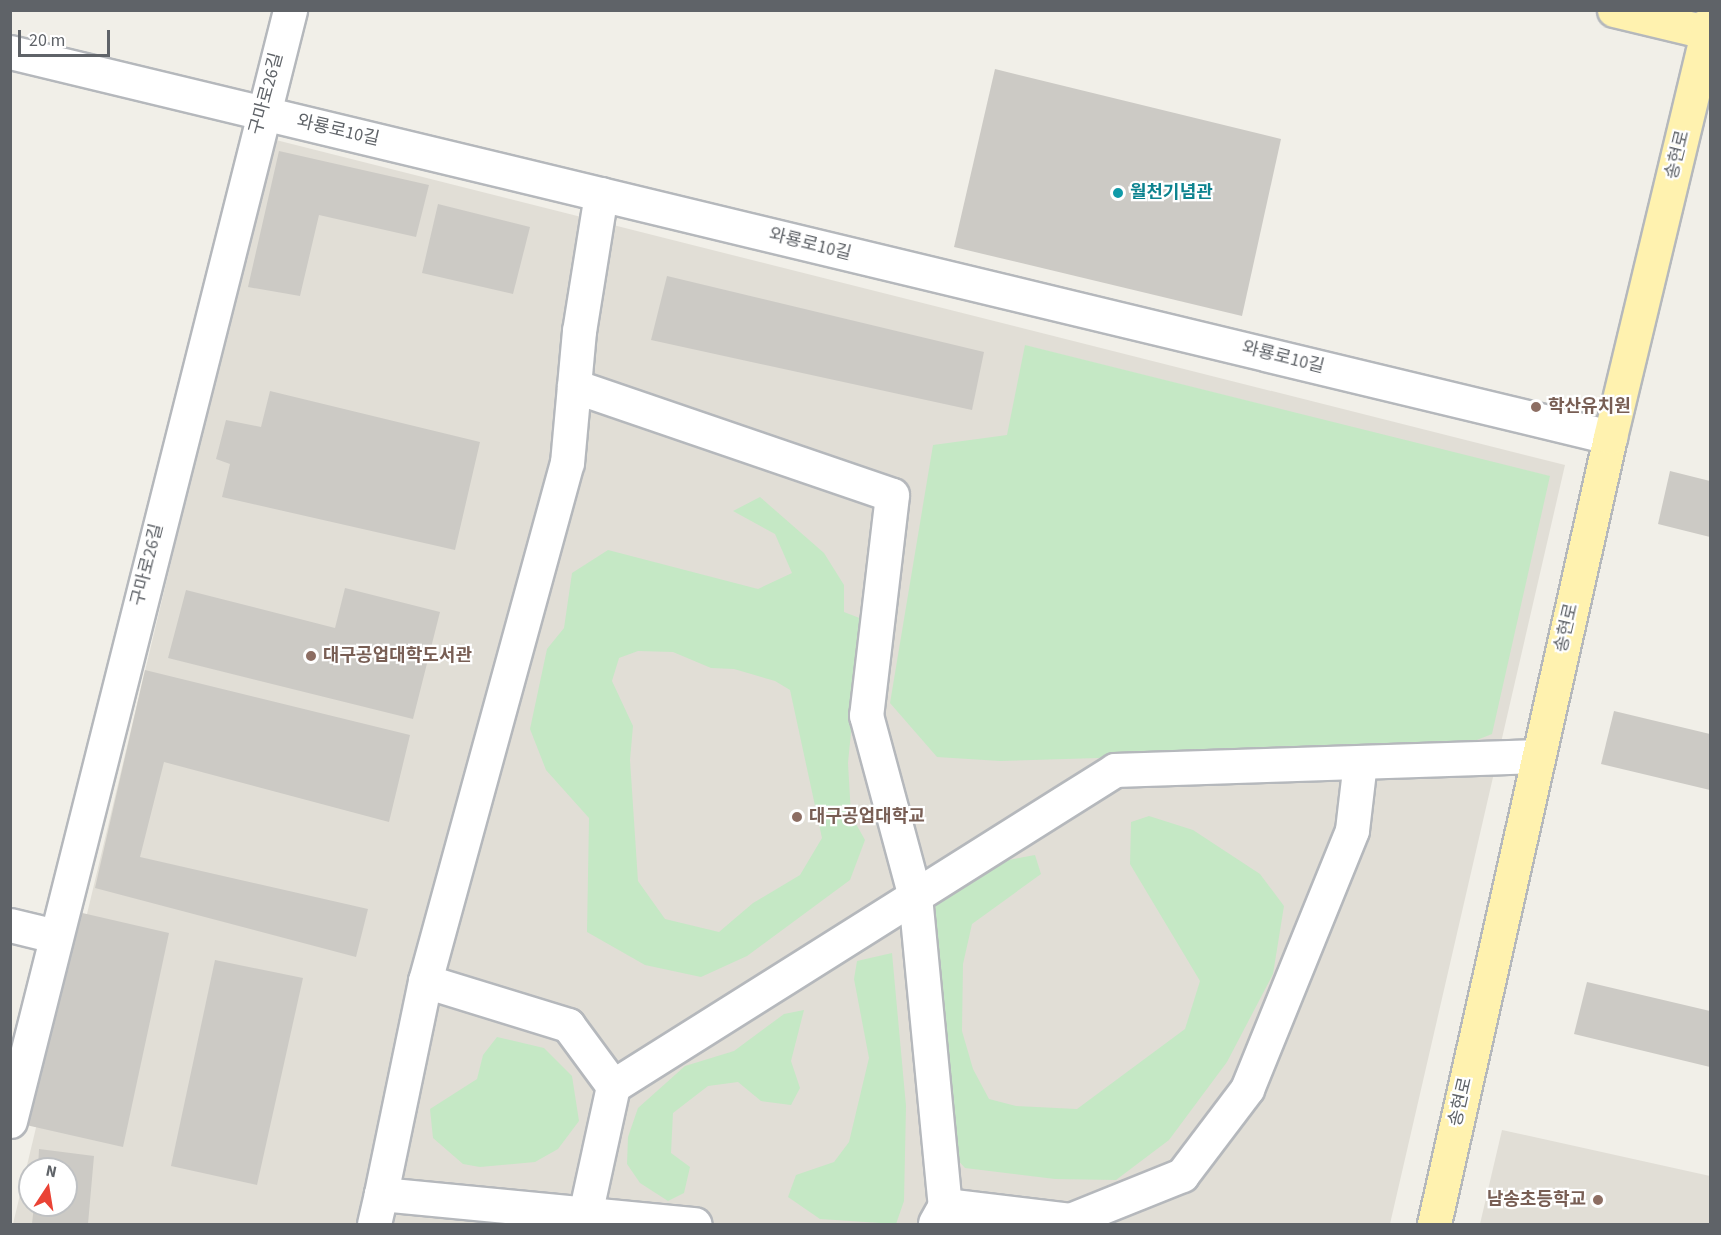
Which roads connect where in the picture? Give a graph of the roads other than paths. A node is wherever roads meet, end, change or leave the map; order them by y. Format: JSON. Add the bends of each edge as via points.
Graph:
{"nodes":[{"id":1,"x":290,"y":10,"type":"edge"},
{"id":2,"x":1614,"y":10,"type":"edge"},
{"id":3,"x":1710,"y":29,"type":"edge"},
{"id":4,"x":10,"y":52,"type":"edge"},
{"id":5,"x":262,"y":113,"type":"junction"},
{"id":6,"x":602,"y":194,"type":"junction"},
{"id":7,"x":574,"y":386,"type":"junction"},
{"id":8,"x":1610,"y":437,"type":"junction"},
{"id":9,"x":1538,"y":756,"type":"junction"},
{"id":10,"x":1360,"y":762,"type":"junction"},
{"id":11,"x":915,"y":896,"type":"junction"},
{"id":12,"x":10,"y":925,"type":"edge"},
{"id":13,"x":55,"y":936,"type":"junction"},
{"id":14,"x":425,"y":981,"type":"junction"},
{"id":15,"x":613,"y":1086,"type":"junction"},
{"id":16,"x":10,"y":1121,"type":"edge"},
{"id":17,"x":378,"y":1209,"type":"edge"},
{"id":18,"x":586,"y":1210,"type":"junction"},
{"id":19,"x":940,"y":1215,"type":"edge"},
{"id":20,"x":695,"y":1224,"type":"edge"},
{"id":21,"x":1434,"y":1224,"type":"edge"}],
"edges":[{"from":1,"to":5,"type":"street","name":"구마로26길"},
{"from":2,"to":3,"type":"main road"},
{"from":3,"to":8,"type":"main road","name":"송현로"},
{"from":4,"to":5,"type":"street","name":"와룡로10길"},
{"from":5,"to":6,"type":"street","name":"와룡로10길"},
{"from":5,"to":13,"type":"street","name":"구마로26길"},
{"from":6,"to":7,"type":"street"},
{"from":6,"to":8,"type":"street","name":"와룡로10길"},
{"from":7,"to":11,"type":"street","via":[[892,495],[866,715]]},
{"from":7,"to":14,"type":"street","via":[[567,462]]},
{"from":8,"to":9,"type":"main road","name":"송현로"},
{"from":9,"to":10,"type":"street"},
{"from":9,"to":21,"type":"main road","name":"송현로"},
{"from":10,"to":11,"type":"street","via":[[1115,770]]},
{"from":10,"to":19,"type":"street","via":[[1352,830],[1252,1079],[1182,1175],[1070,1220]]},
{"from":11,"to":15,"type":"street"},
{"from":11,"to":19,"type":"street"},
{"from":12,"to":13,"type":"street"},
{"from":13,"to":16,"type":"street","name":"구마로26길"},
{"from":14,"to":15,"type":"street","via":[[568,1025]]},
{"from":14,"to":17,"type":"street"},
{"from":15,"to":18,"type":"street"},
{"from":17,"to":18,"type":"street"},
{"from":18,"to":20,"type":"street"}]}
